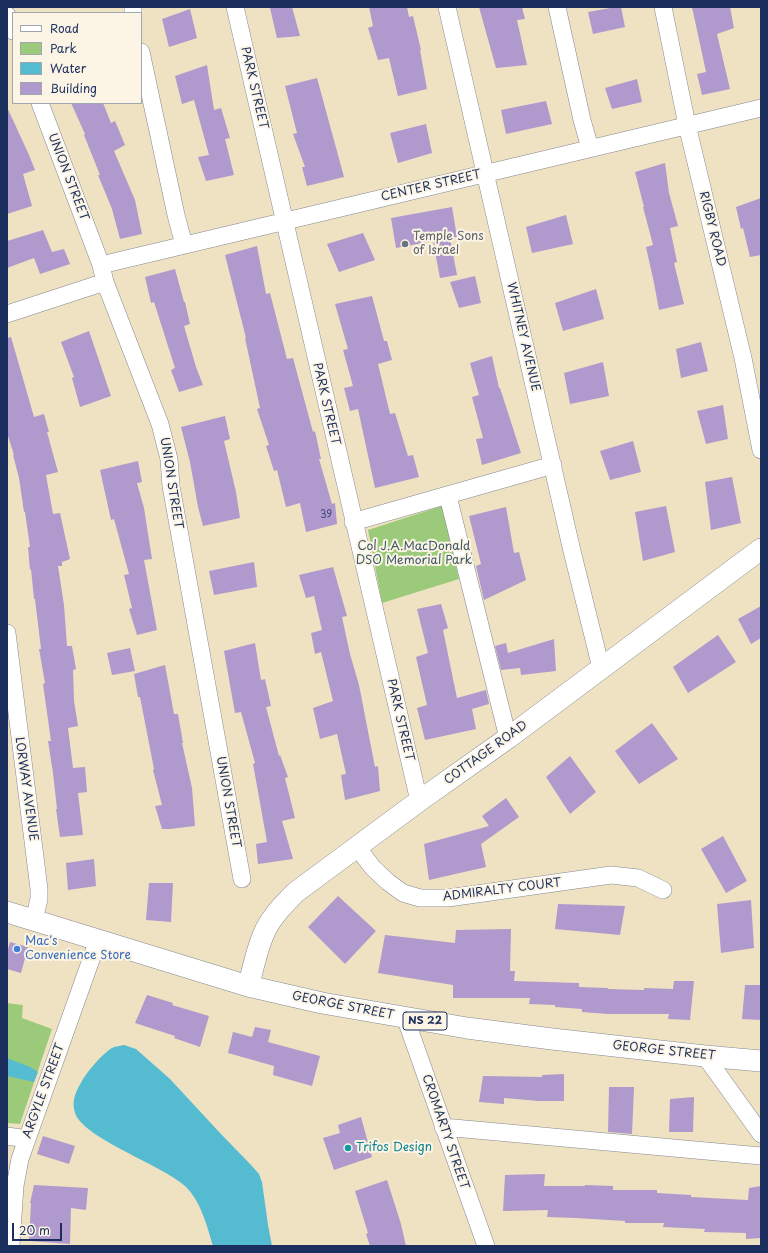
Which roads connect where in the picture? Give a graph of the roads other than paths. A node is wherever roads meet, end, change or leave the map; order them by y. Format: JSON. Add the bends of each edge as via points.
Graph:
{"nodes":[{"id":1,"x":235,"y":7,"type":"edge"},
{"id":2,"x":447,"y":7,"type":"edge"},
{"id":3,"x":557,"y":7,"type":"edge"},
{"id":4,"x":663,"y":7,"type":"edge"},
{"id":5,"x":7,"y":15,"type":"edge"},
{"id":6,"x":12,"y":28,"type":"edge"},
{"id":7,"x":142,"y":57,"type":"edge"},
{"id":8,"x":40,"y":104,"type":"edge"},
{"id":9,"x":761,"y":108,"type":"edge"},
{"id":10,"x":686,"y":125,"type":"junction"},
{"id":11,"x":590,"y":148,"type":"junction"},
{"id":12,"x":484,"y":174,"type":"junction"},
{"id":13,"x":284,"y":221,"type":"junction"},
{"id":14,"x":184,"y":245,"type":"junction"},
{"id":15,"x":101,"y":265,"type":"junction"},
{"id":16,"x":105,"y":282,"type":"junction"},
{"id":17,"x":7,"y":314,"type":"edge"},
{"id":18,"x":761,"y":450,"type":"edge"},
{"id":19,"x":553,"y":465,"type":"junction"},
{"id":20,"x":448,"y":496,"type":"junction"},
{"id":21,"x":353,"y":522,"type":"junction"},
{"id":22,"x":761,"y":549,"type":"edge"},
{"id":23,"x":7,"y":633,"type":"edge"},
{"id":24,"x":601,"y":668,"type":"junction"},
{"id":25,"x":508,"y":738,"type":"junction"},
{"id":26,"x":419,"y":801,"type":"junction"},
{"id":27,"x":357,"y":847,"type":"junction"},
{"id":28,"x":242,"y":880,"type":"dead end"},
{"id":29,"x":663,"y":890,"type":"dead end"},
{"id":30,"x":7,"y":912,"type":"edge"},
{"id":31,"x":34,"y":920,"type":"junction"},
{"id":32,"x":98,"y":940,"type":"junction"},
{"id":33,"x":248,"y":986,"type":"junction"},
{"id":34,"x":405,"y":1017,"type":"junction"},
{"id":35,"x":705,"y":1056,"type":"junction"},
{"id":36,"x":761,"y":1061,"type":"edge"},
{"id":37,"x":444,"y":1127,"type":"junction"},
{"id":38,"x":761,"y":1134,"type":"edge"},
{"id":39,"x":7,"y":1136,"type":"edge"},
{"id":40,"x":26,"y":1139,"type":"junction"},
{"id":41,"x":761,"y":1156,"type":"edge"},
{"id":42,"x":11,"y":1246,"type":"edge"},
{"id":43,"x":490,"y":1246,"type":"edge"}],
"edges":[{"from":1,"to":13,"type":"street","name":"PARK STREET"},
{"from":2,"to":12,"type":"street","name":"WHITNEY AVENUE"},
{"from":3,"to":11,"type":"street"},
{"from":4,"to":10,"type":"street","name":"RIGBY ROAD"},
{"from":5,"to":6,"type":"street"},
{"from":7,"to":14,"type":"street"},
{"from":8,"to":15,"type":"street","name":"UNION STREET"},
{"from":9,"to":10,"type":"street","name":"CENTER STREET"},
{"from":10,"to":11,"type":"street","name":"CENTER STREET"},
{"from":10,"to":18,"type":"street","name":"RIGBY ROAD","via":[[743,358]]},
{"from":11,"to":12,"type":"street","name":"CENTER STREET"},
{"from":12,"to":13,"type":"street","name":"CENTER STREET"},
{"from":12,"to":19,"type":"street","name":"WHITNEY AVENUE"},
{"from":13,"to":14,"type":"street","name":"CENTER STREET"},
{"from":13,"to":21,"type":"street","name":"PARK STREET"},
{"from":14,"to":15,"type":"street","name":"CENTER STREET"},
{"from":15,"to":16,"type":"street","name":"UNION STREET"},
{"from":16,"to":17,"type":"street"},
{"from":16,"to":28,"type":"street","name":"UNION STREET","via":[[156,412],[169,459],[171,486]]},
{"from":19,"to":20,"type":"street"},
{"from":19,"to":24,"type":"street","name":"WHITNEY AVENUE"},
{"from":20,"to":21,"type":"street"},
{"from":20,"to":25,"type":"street"},
{"from":21,"to":26,"type":"street","name":"PARK STREET"},
{"from":22,"to":24,"type":"main road","name":"COTTAGE ROAD"},
{"from":23,"to":31,"type":"street","name":"LORWAY AVENUE","via":[[39,889]]},
{"from":24,"to":25,"type":"main road","name":"COTTAGE ROAD"},
{"from":25,"to":26,"type":"main road","name":"COTTAGE ROAD"},
{"from":26,"to":27,"type":"main road","name":"COTTAGE ROAD"},
{"from":27,"to":29,"type":"street","name":"ADMIRALTY COURT","via":[[388,882],[403,893],[420,898],[448,898],[611,875],[638,878]]},
{"from":27,"to":33,"type":"main road","name":"COTTAGE ROAD","via":[[296,892],[280,908],[266,928]]},
{"from":30,"to":31,"type":"main road","name":"GEORGE STREET","number":"NS 22"},
{"from":31,"to":32,"type":"main road","name":"GEORGE STREET","number":"NS 22"},
{"from":32,"to":33,"type":"main road","name":"GEORGE STREET","number":"NS 22"},
{"from":32,"to":40,"type":"street","name":"ARGYLE STREET"},
{"from":33,"to":34,"type":"main road","name":"GEORGE STREET","number":"NS 22","via":[[322,1004]]},
{"from":34,"to":35,"type":"main road","name":"GEORGE STREET","number":"NS 22","via":[[552,1039]]},
{"from":34,"to":37,"type":"street","name":"CROMARTY STREET"},
{"from":35,"to":36,"type":"main road","name":"GEORGE STREET","number":"NS 22"},
{"from":35,"to":38,"type":"street"},
{"from":37,"to":41,"type":"street"},
{"from":37,"to":43,"type":"street","name":"CROMARTY STREET"},
{"from":39,"to":40,"type":"street"},
{"from":40,"to":42,"type":"street","name":"ARGYLE STREET","via":[[15,1186]]}]}
